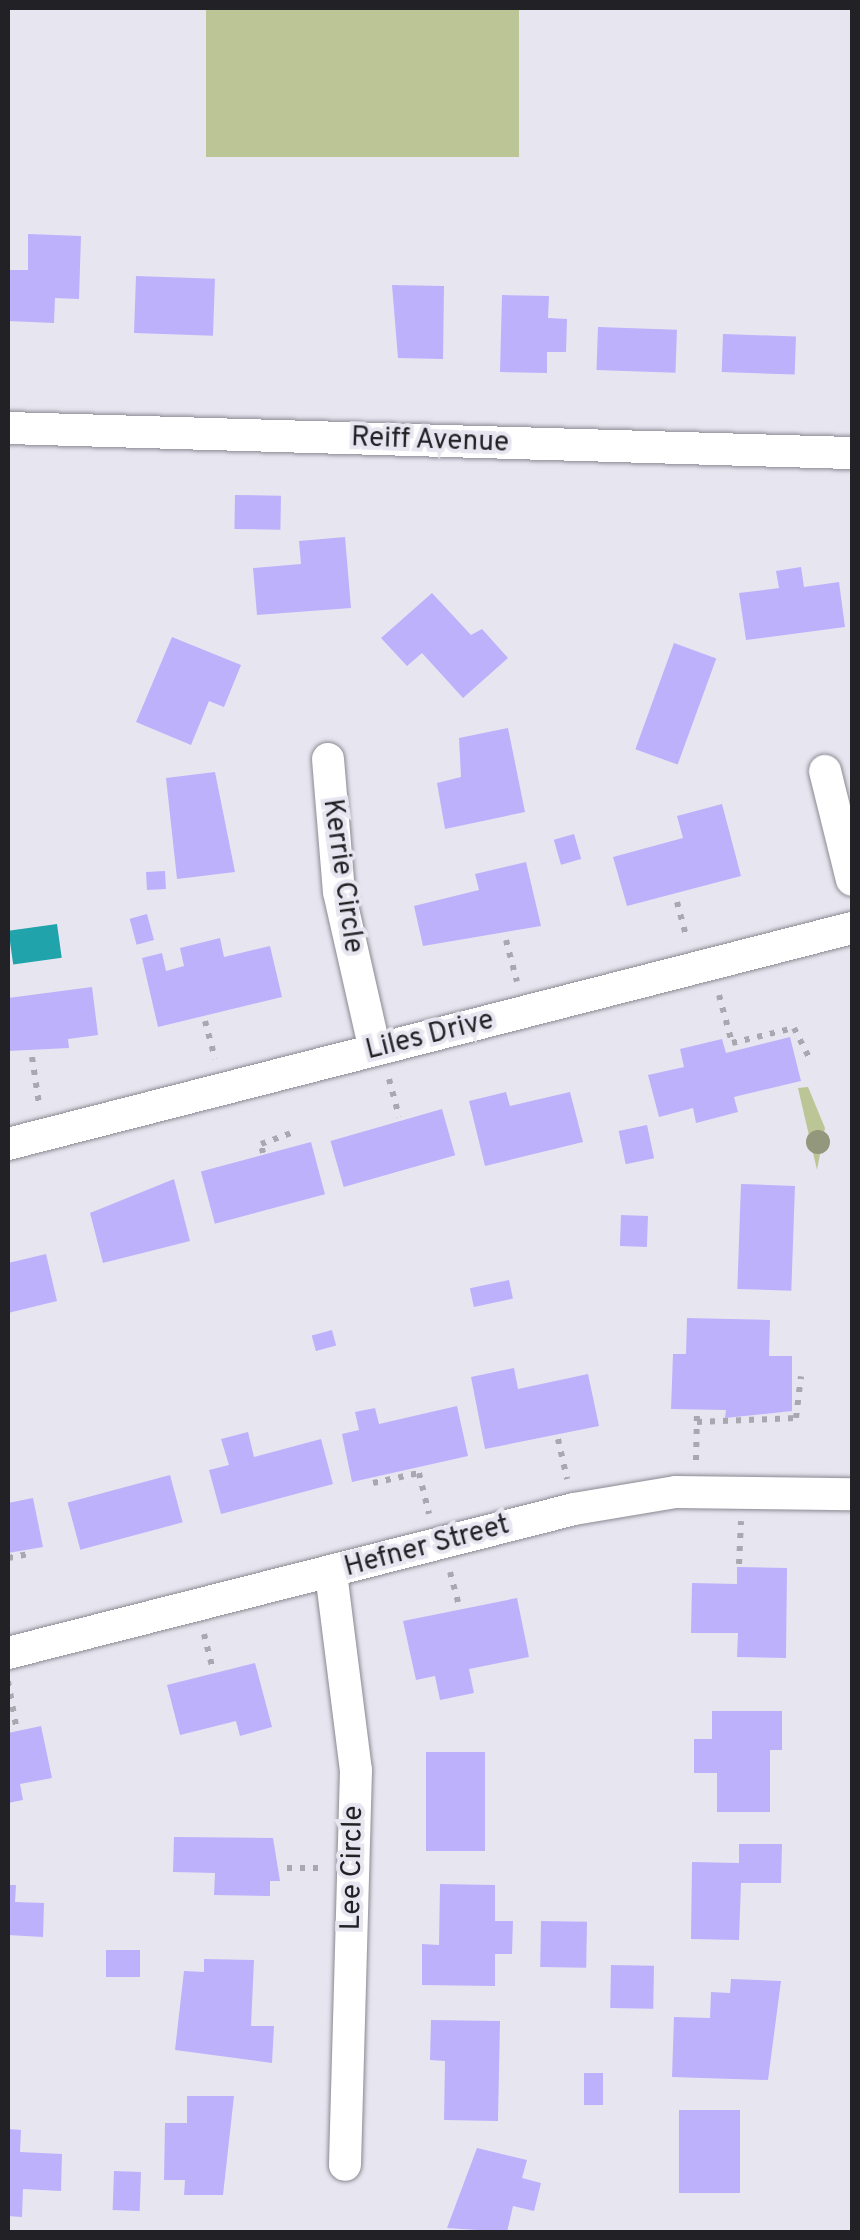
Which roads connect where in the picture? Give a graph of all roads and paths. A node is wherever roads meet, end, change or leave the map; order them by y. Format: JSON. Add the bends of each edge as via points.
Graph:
{"nodes":[{"id":1,"x":8,"y":428,"type":"edge"},
{"id":2,"x":852,"y":454,"type":"edge"},
{"id":3,"x":328,"y":759,"type":"dead end"},
{"id":4,"x":826,"y":771,"type":"dead end"},
{"id":5,"x":852,"y":880,"type":"edge"},
{"id":6,"x":852,"y":928,"type":"edge"},
{"id":7,"x":506,"y":940,"type":"dead end"},
{"id":8,"x":710,"y":965,"type":"junction"},
{"id":9,"x":524,"y":1012,"type":"junction"},
{"id":10,"x":375,"y":1050,"type":"junction"},
{"id":11,"x":32,"y":1057,"type":"dead end"},
{"id":12,"x":811,"y":1062,"type":"dead end"},
{"id":13,"x":290,"y":1132,"type":"dead end"},
{"id":14,"x":43,"y":1135,"type":"junction"},
{"id":15,"x":8,"y":1144,"type":"edge"},
{"id":16,"x":263,"y":1153,"type":"dead end"},
{"id":17,"x":801,"y":1376,"type":"dead end"},
{"id":18,"x":558,"y":1439,"type":"dead end"},
{"id":19,"x":373,"y":1483,"type":"dead end"},
{"id":20,"x":694,"y":1492,"type":"junction"},
{"id":21,"x":852,"y":1494,"type":"edge"},
{"id":22,"x":574,"y":1509,"type":"junction"},
{"id":23,"x":437,"y":1544,"type":"junction"},
{"id":24,"x":29,"y":1554,"type":"dead end"},
{"id":25,"x":8,"y":1558,"type":"edge"},
{"id":26,"x":331,"y":1573,"type":"junction"},
{"id":27,"x":8,"y":1654,"type":"edge"},
{"id":28,"x":8,"y":1680,"type":"edge"},
{"id":29,"x":16,"y":1726,"type":"dead end"},
{"id":30,"x":345,"y":2165,"type":"dead end"}],
"edges":[{"from":1,"to":2,"type":"street","name":"Reiff Avenue"},
{"from":3,"to":10,"type":"street","name":"Kerrie Circle","via":[[339,892]]},
{"from":4,"to":5,"type":"street"},
{"from":6,"to":8,"type":"street","name":"Liles Drive"},
{"from":7,"to":9,"type":"path"},
{"from":8,"to":9,"type":"street","name":"Liles Drive"},
{"from":8,"to":12,"type":"path","via":[[732,1043],[794,1028]]},
{"from":9,"to":10,"type":"street","name":"Liles Drive"},
{"from":10,"to":14,"type":"street","name":"Liles Drive"},
{"from":11,"to":14,"type":"path"},
{"from":13,"to":16,"type":"path","via":[[261,1144]]},
{"from":14,"to":15,"type":"street","name":"Liles Drive"},
{"from":17,"to":20,"type":"path","via":[[796,1418],[698,1418]]},
{"from":18,"to":22,"type":"path"},
{"from":19,"to":23,"type":"path","via":[[419,1472]]},
{"from":20,"to":21,"type":"street","name":"Hefner Street"},
{"from":20,"to":22,"type":"street","name":"Hefner Street"},
{"from":22,"to":23,"type":"street","name":"Hefner Street"},
{"from":23,"to":26,"type":"street","name":"Hefner Street"},
{"from":24,"to":25,"type":"path"},
{"from":26,"to":27,"type":"street","name":"Hefner Street"},
{"from":26,"to":30,"type":"street","name":"Lee Circle","via":[[356,1770]]},
{"from":28,"to":29,"type":"path"}]}
